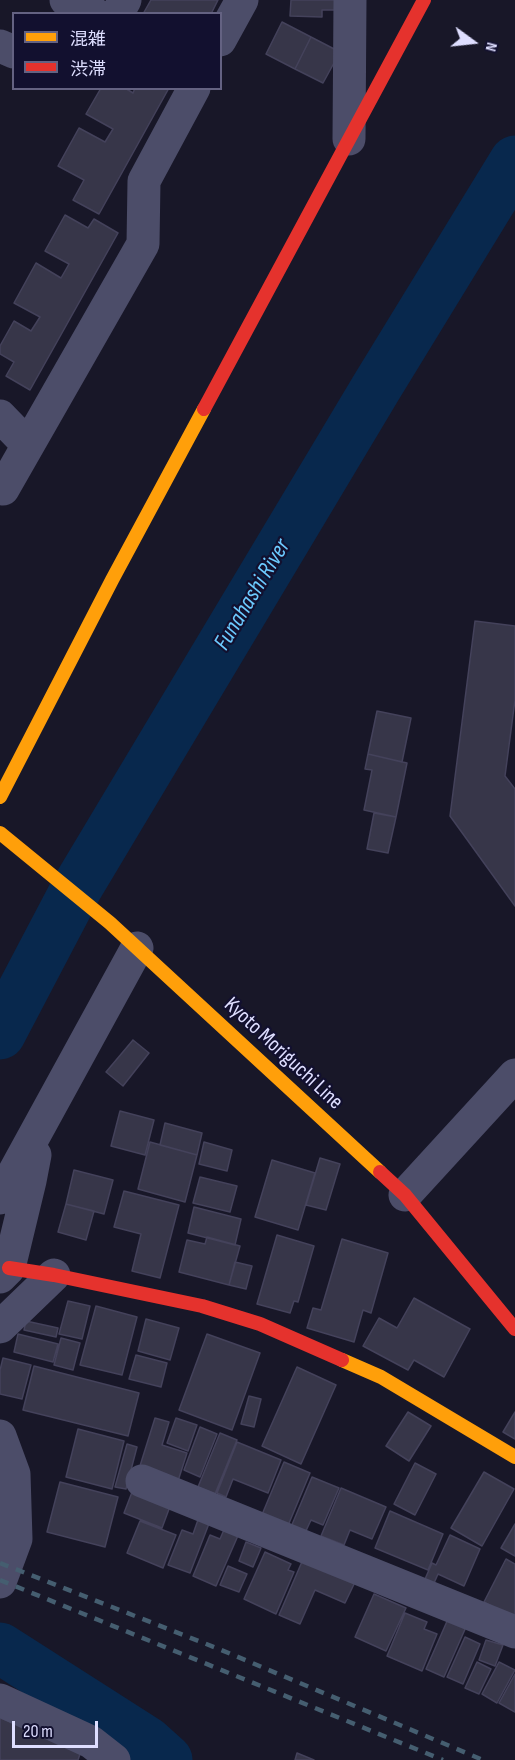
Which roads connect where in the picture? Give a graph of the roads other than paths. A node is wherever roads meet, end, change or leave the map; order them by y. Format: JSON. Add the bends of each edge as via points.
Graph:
{"nodes":[{"id":1,"x":66,"y":0,"type":"edge"},
{"id":2,"x":242,"y":0,"type":"edge"},
{"id":3,"x":350,"y":0,"type":"edge"},
{"id":4,"x":424,"y":0,"type":"edge"},
{"id":5,"x":91,"y":12,"type":"edge"},
{"id":6,"x":222,"y":36,"type":"edge"},
{"id":7,"x":193,"y":90,"type":"edge"},
{"id":8,"x":349,"y":139,"type":"junction"},
{"id":9,"x":0,"y":416,"type":"edge"},
{"id":10,"x":28,"y":445,"type":"junction"},
{"id":11,"x":0,"y":486,"type":"edge"},
{"id":12,"x":0,"y":797,"type":"edge"},
{"id":13,"x":0,"y":833,"type":"edge"},
{"id":14,"x":137,"y":948,"type":"junction"},
{"id":15,"x":515,"y":1075,"type":"edge"},
{"id":16,"x":39,"y":1126,"type":"junction"},
{"id":17,"x":405,"y":1195,"type":"junction"},
{"id":18,"x":0,"y":1198,"type":"edge"},
{"id":19,"x":4,"y":1273,"type":"edge"},
{"id":20,"x":54,"y":1275,"type":"junction"},
{"id":21,"x":0,"y":1327,"type":"edge"},
{"id":22,"x":515,"y":1329,"type":"edge"},
{"id":23,"x":0,"y":1436,"type":"edge"},
{"id":24,"x":515,"y":1457,"type":"edge"},
{"id":25,"x":142,"y":1481,"type":"dead end"},
{"id":26,"x":0,"y":1582,"type":"edge"},
{"id":27,"x":515,"y":1632,"type":"edge"},
{"id":28,"x":0,"y":1701,"type":"edge"},
{"id":29,"x":114,"y":1760,"type":"edge"}],
"edges":[{"from":1,"to":5,"type":"street"},
{"from":2,"to":6,"type":"street"},
{"from":3,"to":8,"type":"street"},
{"from":4,"to":8,"type":"street"},
{"from":7,"to":10,"type":"street","via":[[144,181],[143,243]]},
{"from":8,"to":12,"type":"street"},
{"from":9,"to":10,"type":"street"},
{"from":10,"to":11,"type":"street","via":[[3,489]]},
{"from":13,"to":14,"type":"street","name":"Kyoto Moriguchi Line"},
{"from":14,"to":16,"type":"street"},
{"from":14,"to":17,"type":"street","name":"Kyoto Moriguchi Line"},
{"from":15,"to":17,"type":"street"},
{"from":16,"to":18,"type":"street"},
{"from":16,"to":19,"type":"street","via":[[30,1181]]},
{"from":17,"to":22,"type":"street","name":"Kyoto Moriguchi Line"},
{"from":19,"to":20,"type":"street"},
{"from":20,"to":21,"type":"street"},
{"from":20,"to":24,"type":"street","via":[[202,1306],[260,1324],[381,1377]]},
{"from":23,"to":26,"type":"street","via":[[14,1474],[16,1539]]},
{"from":25,"to":27,"type":"street"},
{"from":28,"to":29,"type":"street","via":[[91,1742]]}]}
